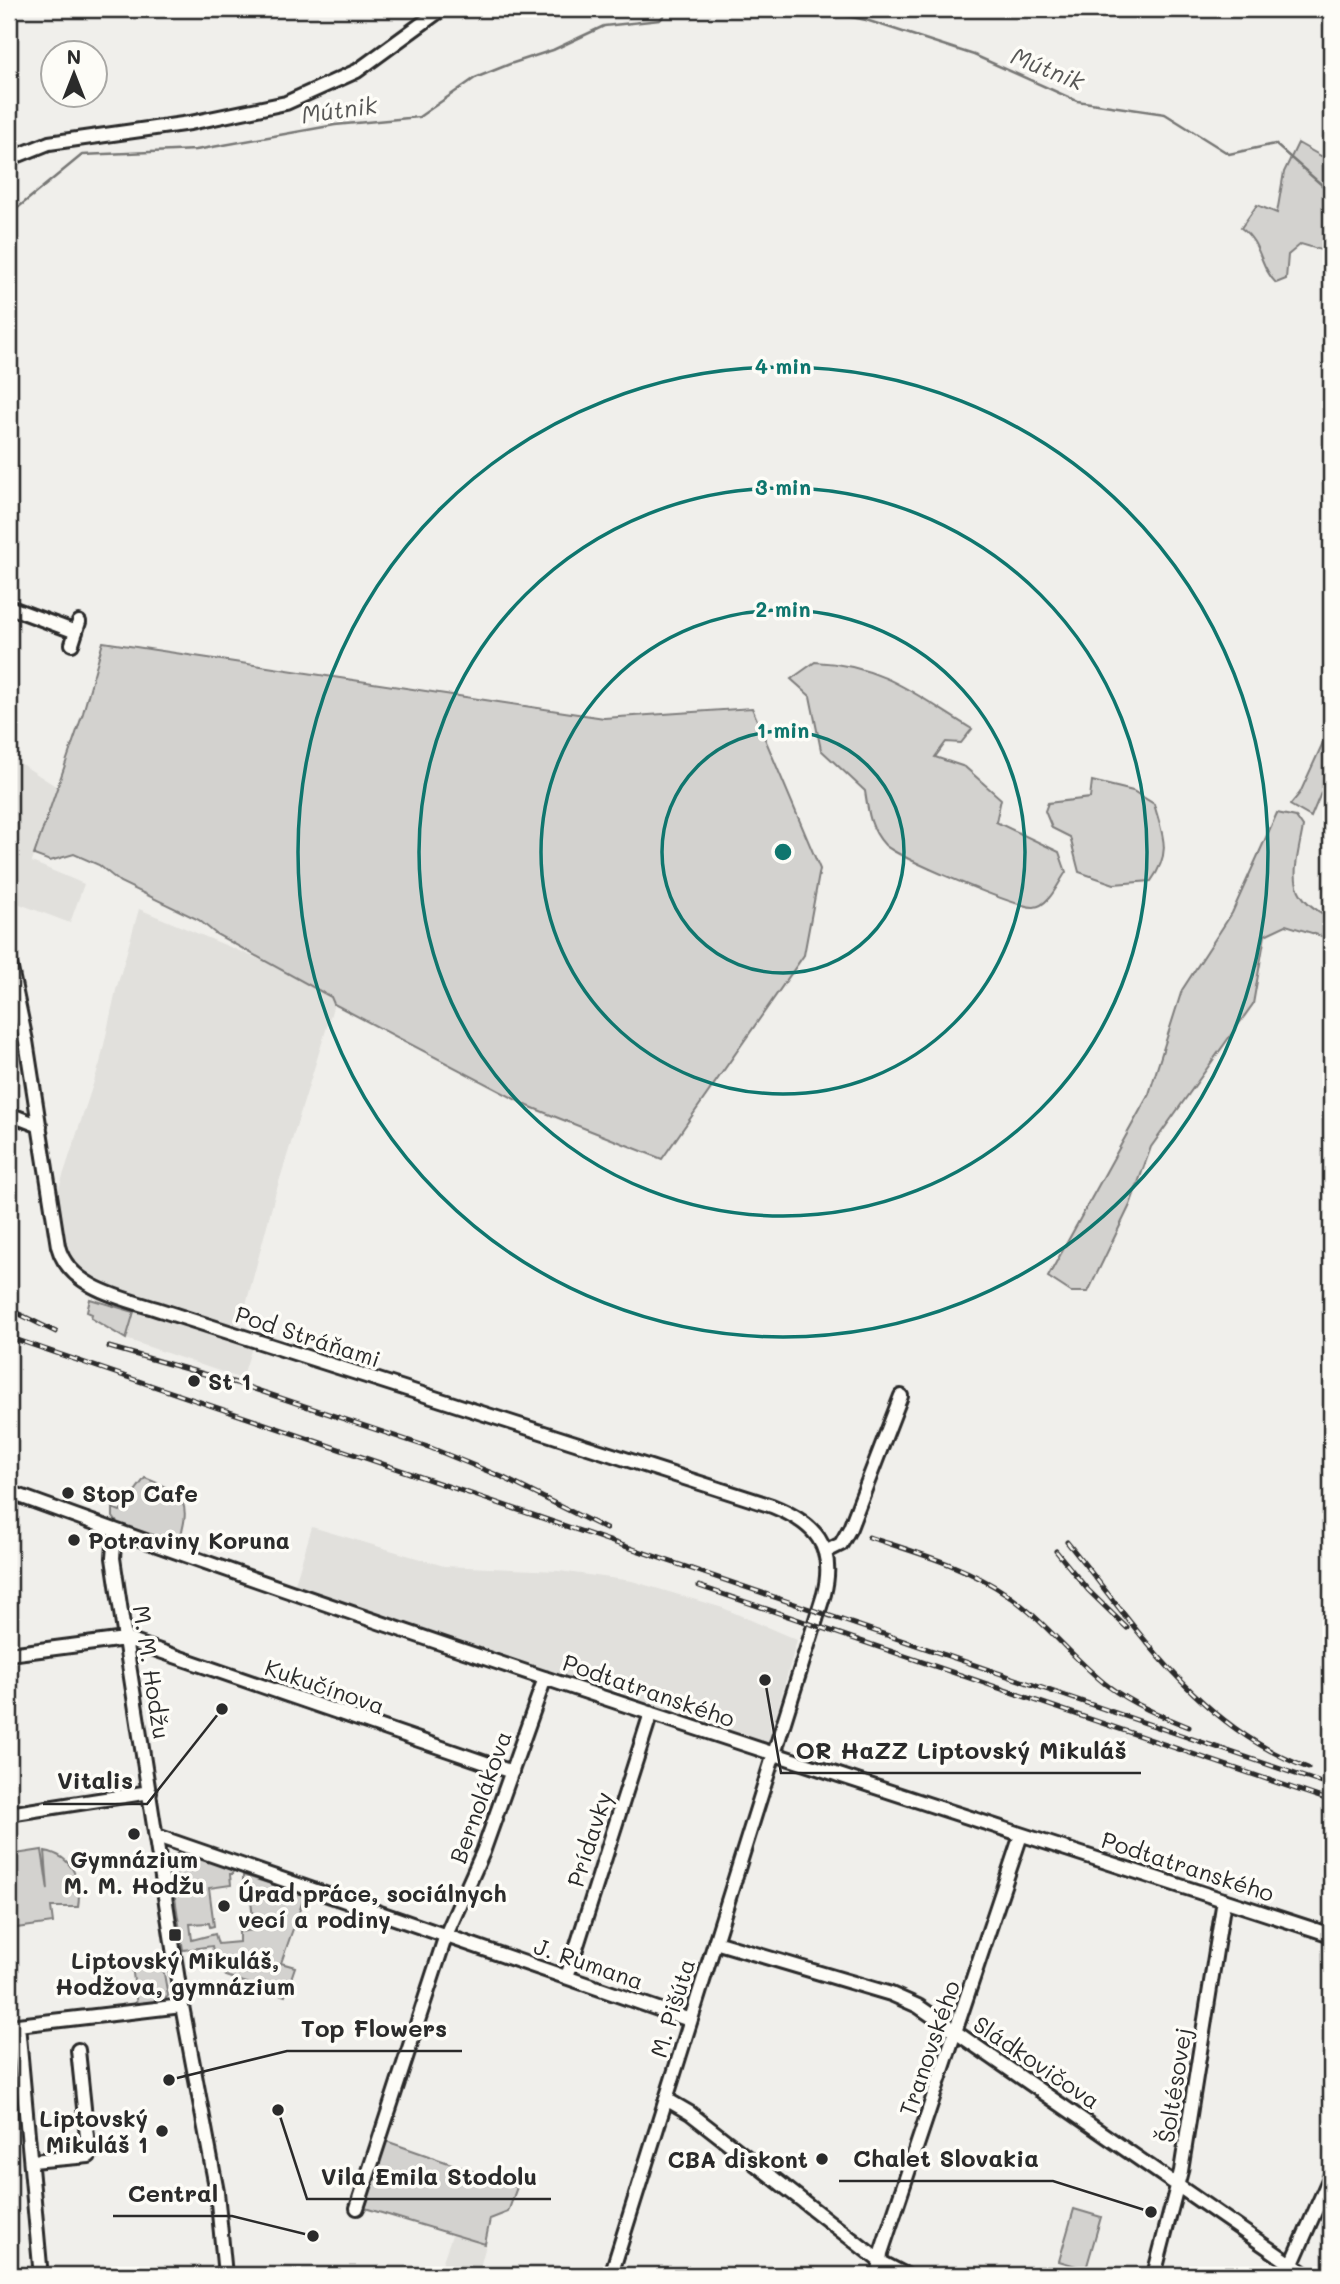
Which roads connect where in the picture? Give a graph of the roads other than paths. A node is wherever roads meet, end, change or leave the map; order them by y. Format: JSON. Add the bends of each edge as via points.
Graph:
{"nodes":[{"id":1,"x":442,"y":9,"type":"edge"},
{"id":2,"x":9,"y":159,"type":"edge"},
{"id":3,"x":9,"y":607,"type":"edge"},
{"id":4,"x":76,"y":633,"type":"dead end"},
{"id":5,"x":9,"y":959,"type":"edge"},
{"id":6,"x":9,"y":1114,"type":"edge"},
{"id":7,"x":40,"y":1126,"type":"junction"},
{"id":8,"x":901,"y":1396,"type":"dead end"},
{"id":9,"x":9,"y":1492,"type":"edge"},
{"id":10,"x":115,"y":1532,"type":"junction"},
{"id":11,"x":825,"y":1552,"type":"junction"},
{"id":12,"x":125,"y":1639,"type":"junction"},
{"id":13,"x":9,"y":1654,"type":"edge"},
{"id":14,"x":545,"y":1678,"type":"junction"},
{"id":15,"x":651,"y":1713,"type":"junction"},
{"id":16,"x":774,"y":1754,"type":"junction"},
{"id":17,"x":512,"y":1772,"type":"junction"},
{"id":18,"x":150,"y":1792,"type":"junction"},
{"id":19,"x":9,"y":1814,"type":"edge"},
{"id":20,"x":1021,"y":1835,"type":"junction"},
{"id":21,"x":157,"y":1836,"type":"junction"},
{"id":22,"x":1224,"y":1900,"type":"junction"},
{"id":23,"x":446,"y":1935,"type":"junction"},
{"id":24,"x":1331,"y":1935,"type":"edge"},
{"id":25,"x":715,"y":1942,"type":"junction"},
{"id":26,"x":567,"y":1978,"type":"junction"},
{"id":27,"x":182,"y":2006,"type":"junction"},
{"id":28,"x":690,"y":2020,"type":"junction"},
{"id":29,"x":13,"y":2025,"type":"edge"},
{"id":30,"x":957,"y":2032,"type":"junction"},
{"id":31,"x":78,"y":2050,"type":"dead end"},
{"id":32,"x":666,"y":2099,"type":"junction"},
{"id":33,"x":32,"y":2161,"type":"junction"},
{"id":34,"x":1331,"y":2175,"type":"edge"},
{"id":35,"x":1179,"y":2184,"type":"junction"},
{"id":36,"x":357,"y":2208,"type":"dead end"},
{"id":37,"x":40,"y":2266,"type":"dead end"},
{"id":38,"x":880,"y":2268,"type":"edge"},
{"id":39,"x":1289,"y":2269,"type":"edge"},
{"id":40,"x":225,"y":2275,"type":"edge"},
{"id":41,"x":611,"y":2275,"type":"edge"},
{"id":42,"x":906,"y":2275,"type":"edge"},
{"id":43,"x":1154,"y":2275,"type":"edge"},
{"id":44,"x":1307,"y":2275,"type":"edge"}],
"edges":[{"from":1,"to":2,"type":"street","via":[[368,64],[286,103],[190,123],[58,141]]},
{"from":3,"to":4,"type":"street"},
{"from":5,"to":7,"type":"street","name":"Pod Stráňami"},
{"from":6,"to":7,"type":"street"},
{"from":7,"to":11,"type":"street","name":"Pod Stráňami","via":[[60,1255],[80,1279],[163,1311],[772,1506],[808,1525]]},
{"from":8,"to":11,"type":"street","via":[[845,1538]]},
{"from":9,"to":10,"type":"street","name":"Podtatranského"},
{"from":10,"to":12,"type":"street","name":"M. M. Hodžu","via":[[113,1559]]},
{"from":10,"to":14,"type":"street","name":"Podtatranského"},
{"from":11,"to":16,"type":"street","via":[[828,1579]]},
{"from":12,"to":13,"type":"street"},
{"from":12,"to":17,"type":"street","name":"Kukučínova"},
{"from":12,"to":18,"type":"street","name":"M. M. Hodžu"},
{"from":14,"to":15,"type":"street","name":"Podtatranského"},
{"from":14,"to":17,"type":"street","name":"Bernolákova"},
{"from":15,"to":16,"type":"street","name":"Podtatranského"},
{"from":15,"to":26,"type":"street","name":"Prídavky"},
{"from":16,"to":20,"type":"street","name":"Podtatranského"},
{"from":16,"to":25,"type":"street","name":"M. Pišúta"},
{"from":17,"to":23,"type":"street","name":"Bernolákova"},
{"from":18,"to":19,"type":"street"},
{"from":18,"to":21,"type":"street","name":"M. M. Hodžu"},
{"from":20,"to":22,"type":"street","name":"Podtatranského"},
{"from":20,"to":30,"type":"street","name":"Tranovského"},
{"from":21,"to":23,"type":"street","name":"J. Rumana"},
{"from":21,"to":27,"type":"street","name":"M. M. Hodžu"},
{"from":22,"to":24,"type":"street","name":"Podtatranského"},
{"from":22,"to":35,"type":"street","name":"Šoltésovej"},
{"from":23,"to":26,"type":"street","name":"J. Rumana"},
{"from":23,"to":36,"type":"street","name":"Bernolákova"},
{"from":25,"to":28,"type":"street","name":"M. Pišúta"},
{"from":25,"to":30,"type":"street","name":"Sládkovičova","via":[[901,1997]]},
{"from":26,"to":28,"type":"street","name":"J. Rumana"},
{"from":27,"to":29,"type":"street"},
{"from":27,"to":40,"type":"street","name":"M. M. Hodžu","via":[[217,2192]]},
{"from":28,"to":32,"type":"street","name":"M. Pišúta"},
{"from":29,"to":33,"type":"street"},
{"from":30,"to":35,"type":"street","name":"Sládkovičova"},
{"from":30,"to":38,"type":"street","name":"Tranovského"},
{"from":31,"to":33,"type":"street","via":[[89,2156]]},
{"from":32,"to":38,"type":"street","via":[[691,2113]]},
{"from":32,"to":41,"type":"street","name":"M. Pišúta"},
{"from":33,"to":37,"type":"street"},
{"from":34,"to":39,"type":"street"},
{"from":35,"to":39,"type":"street","name":"Sládkovičova"},
{"from":35,"to":43,"type":"street","name":"Šoltésovej"},
{"from":38,"to":42,"type":"street"},
{"from":39,"to":44,"type":"street","name":"Sládkovičova"}]}
